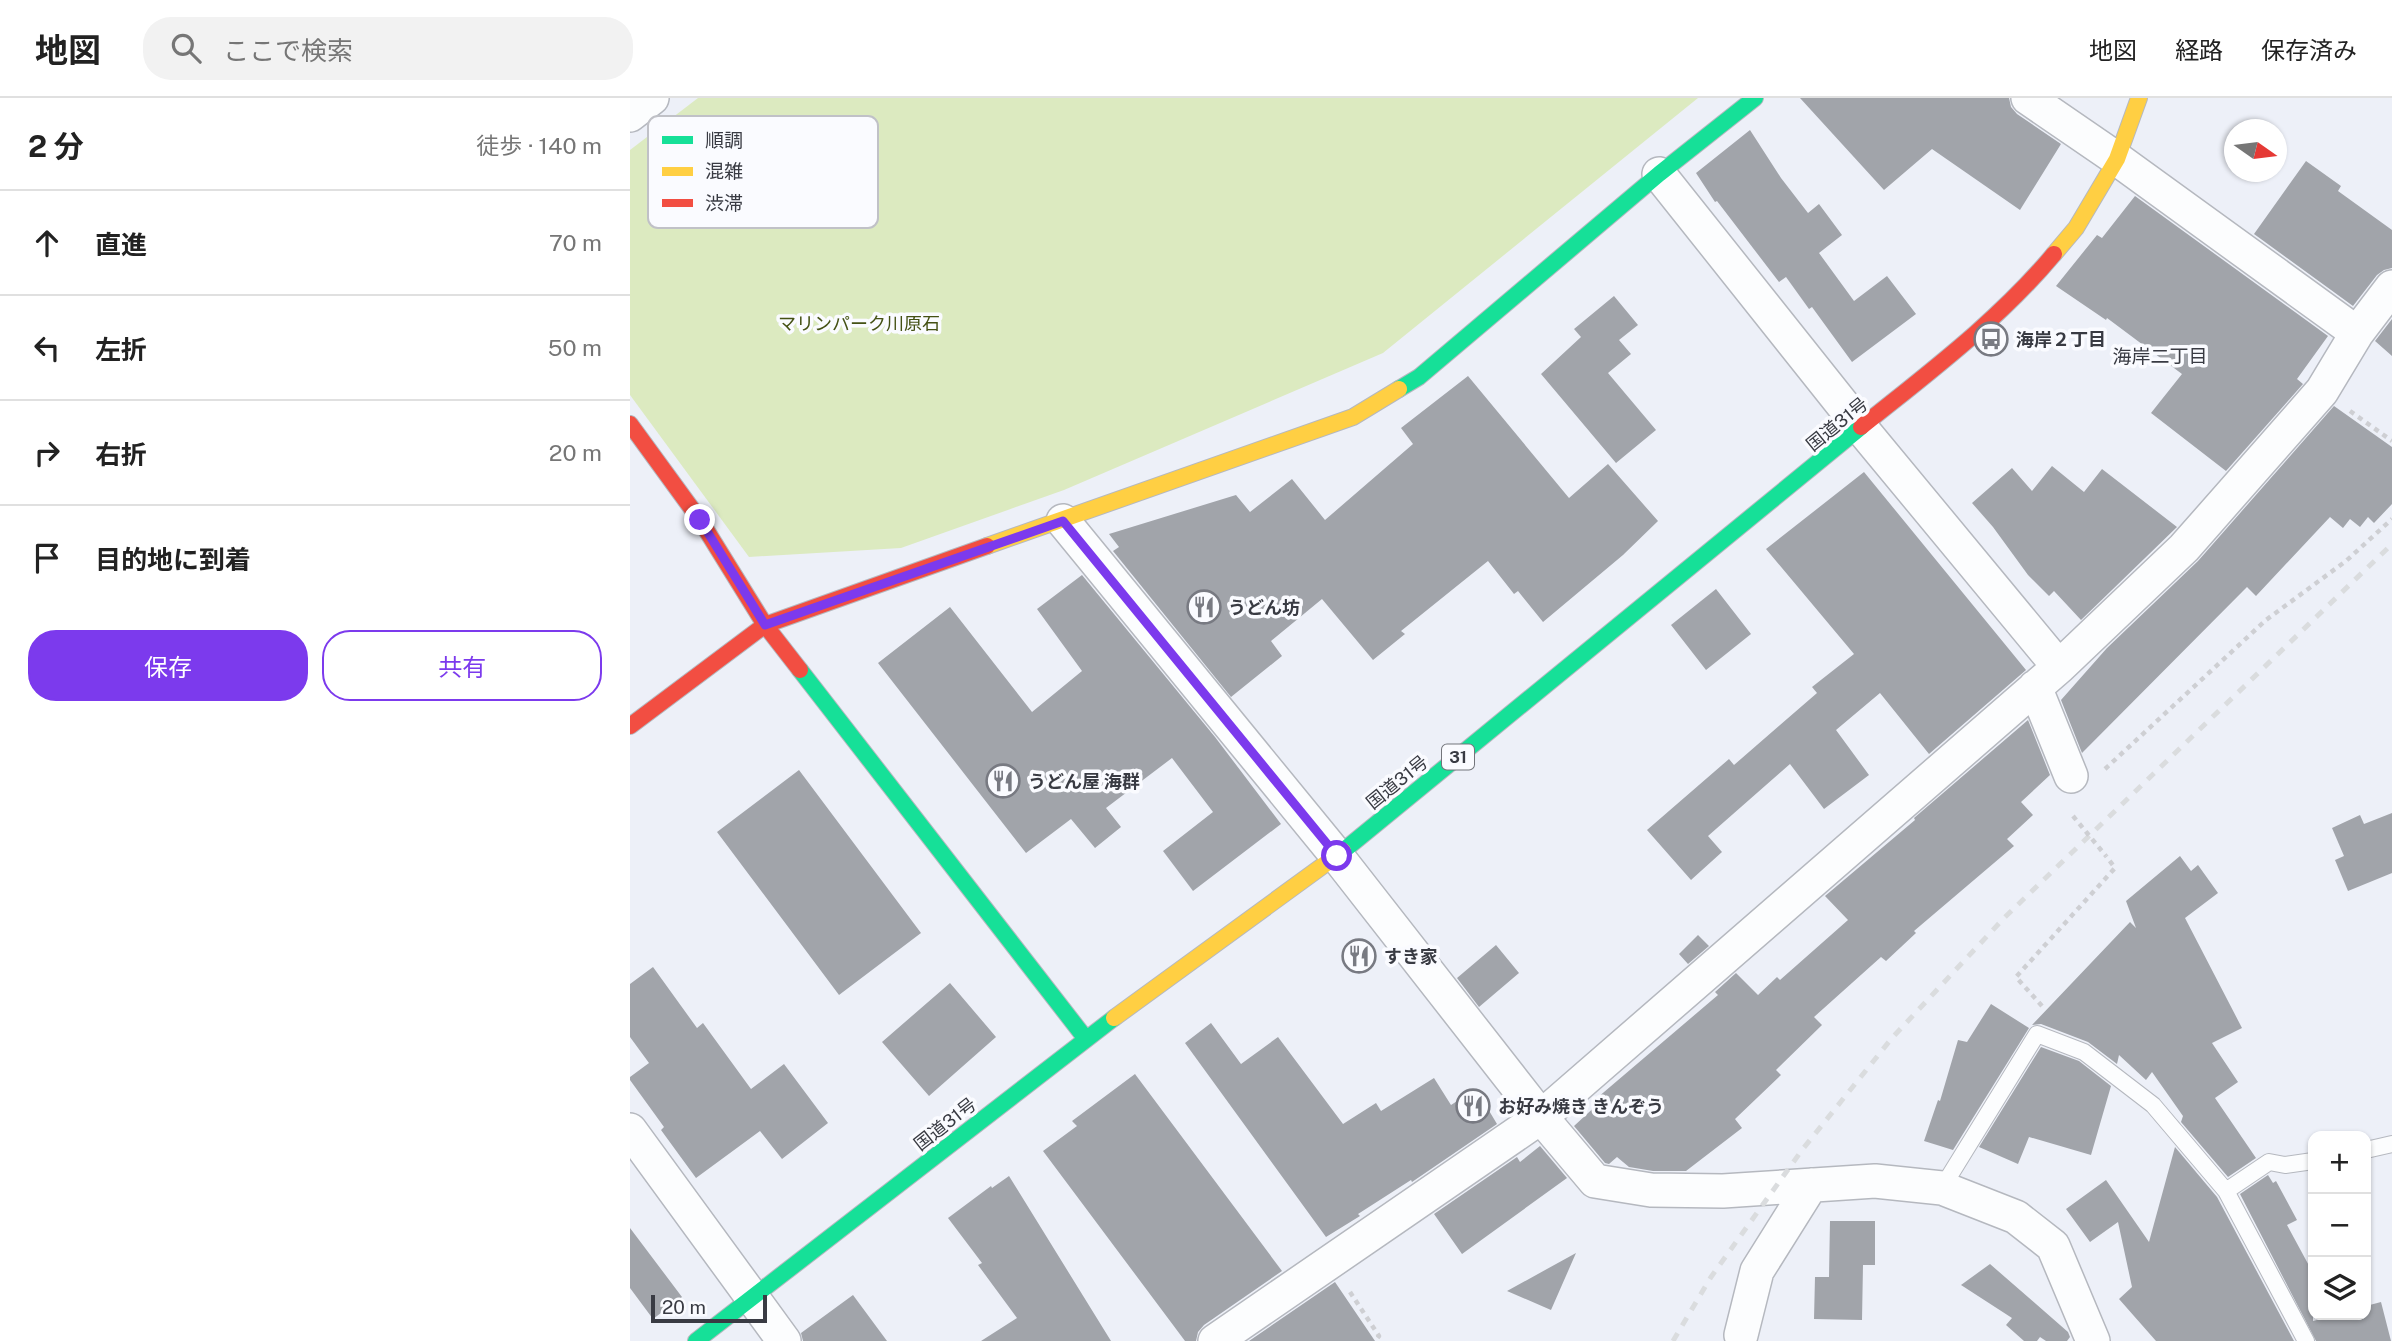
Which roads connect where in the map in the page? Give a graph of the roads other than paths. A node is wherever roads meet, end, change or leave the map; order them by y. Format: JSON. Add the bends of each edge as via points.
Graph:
{"nodes":[{"id":1,"x":652,"y":98,"type":"edge"},
{"id":2,"x":1755,"y":98,"type":"edge"},
{"id":3,"x":2028,"y":98,"type":"edge"},
{"id":4,"x":2139,"y":98,"type":"edge"},
{"id":5,"x":630,"y":115,"type":"edge"},
{"id":6,"x":2117,"y":159,"type":"junction"},
{"id":7,"x":1659,"y":174,"type":"junction"},
{"id":8,"x":2392,"y":287,"type":"edge"},
{"id":9,"x":2357,"y":333,"type":"junction"},
{"id":10,"x":630,"y":424,"type":"edge"},
{"id":11,"x":1862,"y":429,"type":"junction"},
{"id":12,"x":1063,"y":521,"type":"junction"},
{"id":13,"x":765,"y":625,"type":"junction"},
{"id":14,"x":2047,"y":677,"type":"junction"},
{"id":15,"x":630,"y":726,"type":"edge"},
{"id":16,"x":2077,"y":787,"type":"road end"},
{"id":17,"x":1337,"y":856,"type":"junction"},
{"id":18,"x":1086,"y":1039,"type":"junction"},
{"id":19,"x":1541,"y":1116,"type":"junction"},
{"id":20,"x":630,"y":1130,"type":"edge"},
{"id":21,"x":2392,"y":1144,"type":"edge"},
{"id":22,"x":2371,"y":1149,"type":"edge"},
{"id":23,"x":2308,"y":1162,"type":"edge"},
{"id":24,"x":1811,"y":1185,"type":"junction"},
{"id":25,"x":1942,"y":1188,"type":"junction"},
{"id":26,"x":2226,"y":1191,"type":"junction"},
{"id":27,"x":752,"y":1298,"type":"junction"},
{"id":28,"x":1741,"y":1335,"type":"dead end"},
{"id":29,"x":696,"y":1341,"type":"edge"},
{"id":30,"x":784,"y":1341,"type":"edge"},
{"id":31,"x":1215,"y":1341,"type":"edge"},
{"id":32,"x":2093,"y":1341,"type":"edge"},
{"id":33,"x":2306,"y":1341,"type":"edge"}],
"edges":[{"from":1,"to":5,"type":"street"},
{"from":2,"to":7,"type":"main road"},
{"from":3,"to":6,"type":"street"},
{"from":4,"to":6,"type":"main road","name":"国道31号","number":"31"},
{"from":6,"to":9,"type":"street"},
{"from":6,"to":11,"type":"main road","name":"国道31号","number":"31","via":[[2076,228],[2034,278]]},
{"from":7,"to":11,"type":"street"},
{"from":7,"to":12,"type":"main road","via":[[1419,377],[1353,417]]},
{"from":8,"to":9,"type":"street"},
{"from":9,"to":14,"type":"street","via":[[2322,391],[2184,548]]},
{"from":10,"to":13,"type":"main road","via":[[700,520]]},
{"from":11,"to":14,"type":"street"},
{"from":11,"to":17,"type":"main road","name":"国道31号","number":"31"},
{"from":12,"to":13,"type":"main road"},
{"from":12,"to":17,"type":"street"},
{"from":13,"to":15,"type":"main road"},
{"from":13,"to":18,"type":"main road"},
{"from":14,"to":16,"type":"street"},
{"from":14,"to":19,"type":"street"},
{"from":17,"to":18,"type":"main road","name":"国道31号","number":"31"},
{"from":17,"to":19,"type":"street"},
{"from":18,"to":27,"type":"main road","name":"国道31号","number":"31"},
{"from":19,"to":24,"type":"street","via":[[1595,1181],[1711,1191]]},
{"from":19,"to":31,"type":"street"},
{"from":20,"to":27,"type":"street"},
{"from":21,"to":22,"type":"lane"},
{"from":23,"to":26,"type":"lane","via":[[2269,1162]]},
{"from":24,"to":25,"type":"street","via":[[1875,1181]]},
{"from":24,"to":28,"type":"street","via":[[1757,1271]]},
{"from":25,"to":26,"type":"lane","via":[[2037,1034],[2084,1052],[2153,1105]]},
{"from":25,"to":32,"type":"street","via":[[2016,1217],[2053,1247]]},
{"from":26,"to":33,"type":"lane"},
{"from":27,"to":29,"type":"main road","name":"国道31号","number":"31"},
{"from":27,"to":30,"type":"street"}]}
